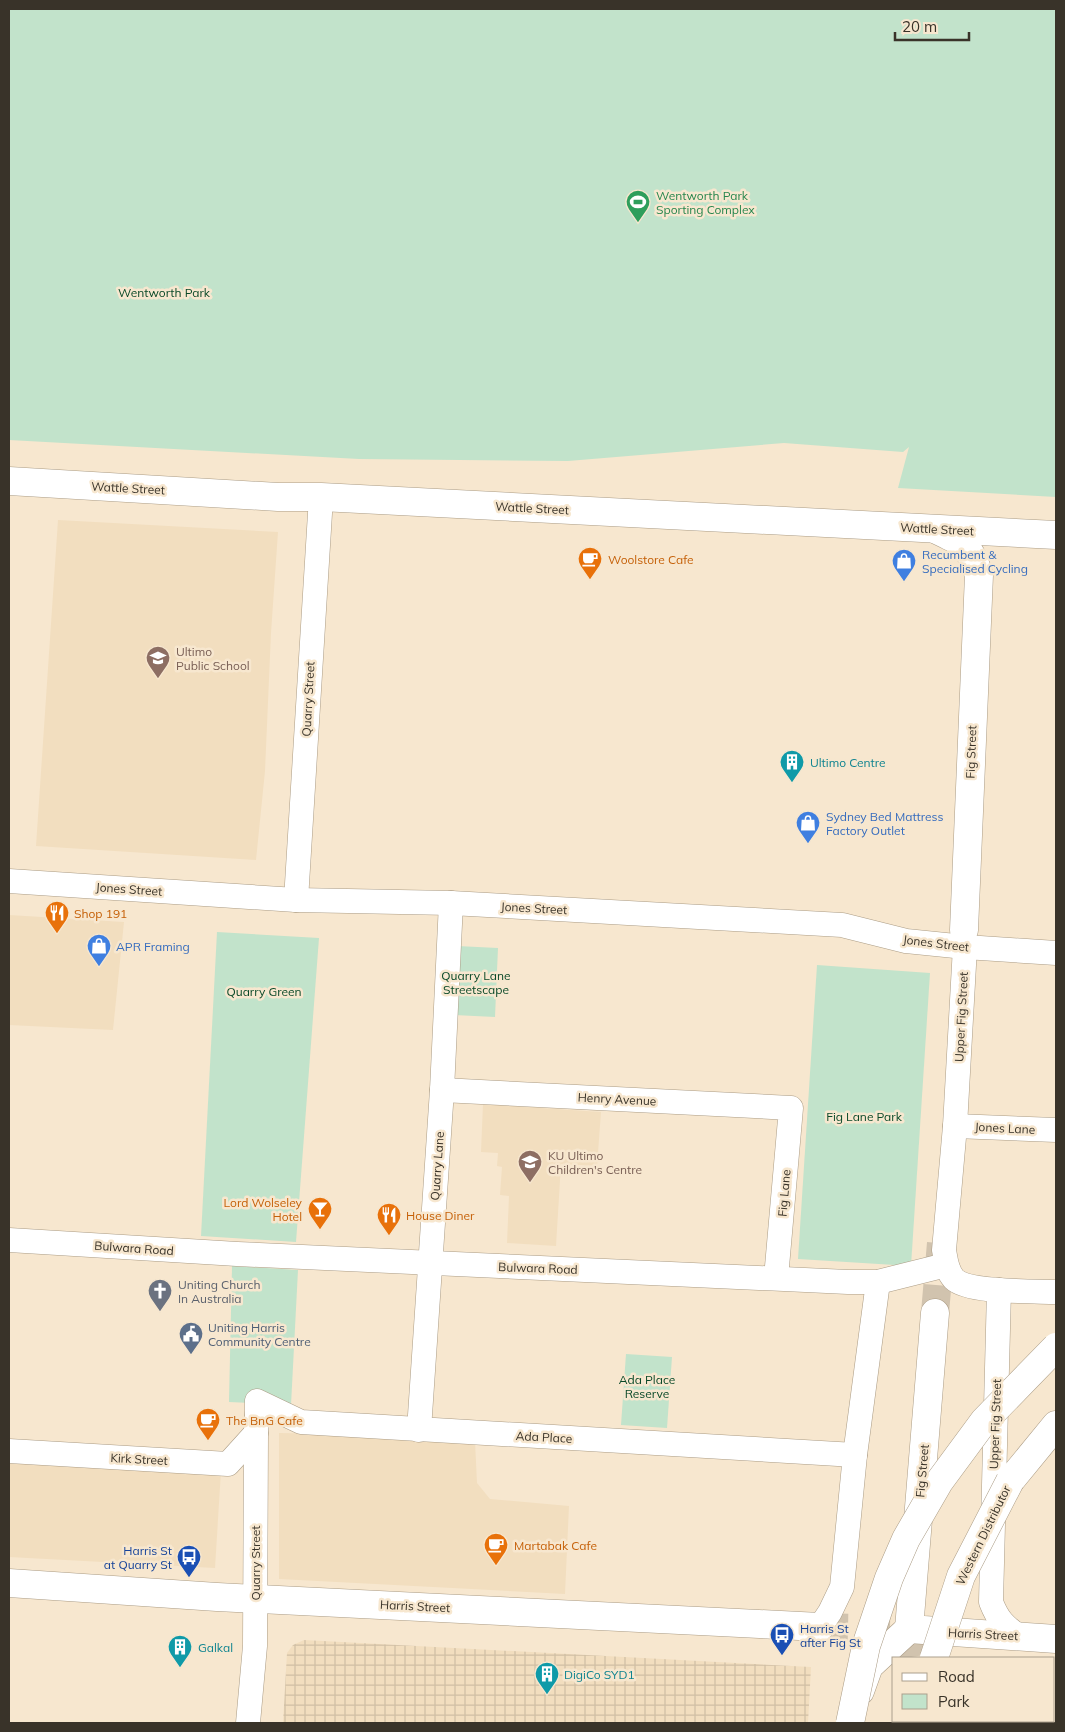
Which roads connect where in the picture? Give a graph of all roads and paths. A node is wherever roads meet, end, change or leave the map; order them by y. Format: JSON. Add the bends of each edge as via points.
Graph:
{"nodes":[{"id":1,"x":9,"y":480,"type":"edge"},
{"id":2,"x":321,"y":497,"type":"junction"},
{"id":3,"x":935,"y":529,"type":"junction"},
{"id":4,"x":1026,"y":533,"type":"junction"},
{"id":5,"x":1056,"y":534,"type":"edge"},
{"id":6,"x":979,"y":575,"type":"junction"},
{"id":7,"x":9,"y":881,"type":"edge"},
{"id":8,"x":296,"y":900,"type":"junction"},
{"id":9,"x":451,"y":903,"type":"junction"},
{"id":10,"x":965,"y":939,"type":"junction"},
{"id":11,"x":1056,"y":953,"type":"edge"},
{"id":12,"x":442,"y":1090,"type":"junction"},
{"id":13,"x":791,"y":1108,"type":"joint"},
{"id":14,"x":955,"y":1126,"type":"junction"},
{"id":15,"x":1056,"y":1130,"type":"edge"},
{"id":16,"x":9,"y":1240,"type":"edge"},
{"id":17,"x":430,"y":1264,"type":"junction"},
{"id":18,"x":946,"y":1266,"type":"junction"},
{"id":19,"x":776,"y":1278,"type":"junction"},
{"id":20,"x":878,"y":1282,"type":"junction"},
{"id":21,"x":999,"y":1290,"type":"junction"},
{"id":22,"x":1056,"y":1292,"type":"edge"},
{"id":23,"x":935,"y":1313,"type":"tunnel mouth"},
{"id":24,"x":1056,"y":1347,"type":"edge"},
{"id":25,"x":257,"y":1418,"type":"junction"},
{"id":26,"x":1056,"y":1425,"type":"edge"},
{"id":27,"x":419,"y":1430,"type":"junction"},
{"id":28,"x":9,"y":1451,"type":"edge"},
{"id":29,"x":855,"y":1454,"type":"junction"},
{"id":30,"x":9,"y":1584,"type":"edge"},
{"id":31,"x":255,"y":1598,"type":"junction"},
{"id":32,"x":820,"y":1627,"type":"joint"},
{"id":33,"x":909,"y":1629,"type":"junction"},
{"id":34,"x":1020,"y":1637,"type":"junction"},
{"id":35,"x":1056,"y":1638,"type":"edge"},
{"id":36,"x":934,"y":1657,"type":"edge"},
{"id":37,"x":248,"y":1723,"type":"edge"},
{"id":38,"x":849,"y":1723,"type":"edge"}],
"edges":[{"from":1,"to":2,"type":"main road","name":"Wattle Street"},
{"from":2,"to":3,"type":"main road","name":"Wattle Street"},
{"from":2,"to":8,"type":"street","name":"Quarry Street"},
{"from":3,"to":4,"type":"main road","name":"Wattle Street"},
{"from":3,"to":6,"type":"main road","name":"Fig Street","via":[[958,540],[972,553]]},
{"from":4,"to":5,"type":"main road","name":"Wattle Street"},
{"from":4,"to":6,"type":"main road","name":"Fig Street","via":[[1002,543],[989,555]]},
{"from":6,"to":10,"type":"main road","name":"Fig Street"},
{"from":7,"to":8,"type":"street","name":"Jones Street"},
{"from":8,"to":9,"type":"street","name":"Jones Street"},
{"from":9,"to":10,"type":"street","name":"Jones Street","via":[[842,925],[906,941]]},
{"from":9,"to":12,"type":"street","name":"Quarry Lane"},
{"from":10,"to":11,"type":"street","name":"Jones Street"},
{"from":10,"to":14,"type":"street","name":"Upper Fig Street"},
{"from":12,"to":13,"type":"street","name":"Henry Avenue"},
{"from":12,"to":17,"type":"street","name":"Quarry Lane"},
{"from":13,"to":19,"type":"street","name":"Fig Lane"},
{"from":14,"to":15,"type":"street","name":"Jones Lane"},
{"from":14,"to":18,"type":"street","name":"Upper Fig Street","via":[[944,1250]]},
{"from":16,"to":17,"type":"street","name":"Bulwara Road"},
{"from":17,"to":19,"type":"street","name":"Bulwara Road"},
{"from":17,"to":27,"type":"street","name":"Quarry Lane"},
{"from":18,"to":20,"type":"street","name":"Bulwara Road"},
{"from":18,"to":21,"type":"street","via":[[965,1286]]},
{"from":19,"to":20,"type":"street","name":"Bulwara Road"},
{"from":20,"to":29,"type":"street"},
{"from":21,"to":22,"type":"street"},
{"from":21,"to":34,"type":"street","name":"Upper Fig Street","via":[[991,1602],[996,1616]]},
{"from":23,"to":33,"type":"main road","name":"Fig Street"},
{"from":24,"to":38,"type":"main road","bridge":true,"via":[[984,1421],[939,1482],[906,1539],[866,1646]]},
{"from":25,"to":27,"type":"street","name":"Ada Place","via":[[256,1401],[301,1422]]},
{"from":25,"to":28,"type":"street","name":"Kirk Street","via":[[228,1464]]},
{"from":25,"to":31,"type":"street","name":"Quarry Street"},
{"from":26,"to":36,"type":"main road","name":"Western Distributor","bridge":true,"via":[[1010,1481],[961,1576]]},
{"from":27,"to":29,"type":"street","name":"Ada Place"},
{"from":29,"to":32,"type":"street","via":[[842,1587]]},
{"from":30,"to":31,"type":"main road","name":"Harris Street"},
{"from":31,"to":32,"type":"main road","name":"Harris Street"},
{"from":31,"to":37,"type":"street","name":"Quarry Street","via":[[255,1646]]},
{"from":33,"to":34,"type":"main road","name":"Harris Street"},
{"from":33,"to":38,"type":"main road","via":[[869,1666]]},
{"from":34,"to":35,"type":"main road","name":"Harris Street"}]}
